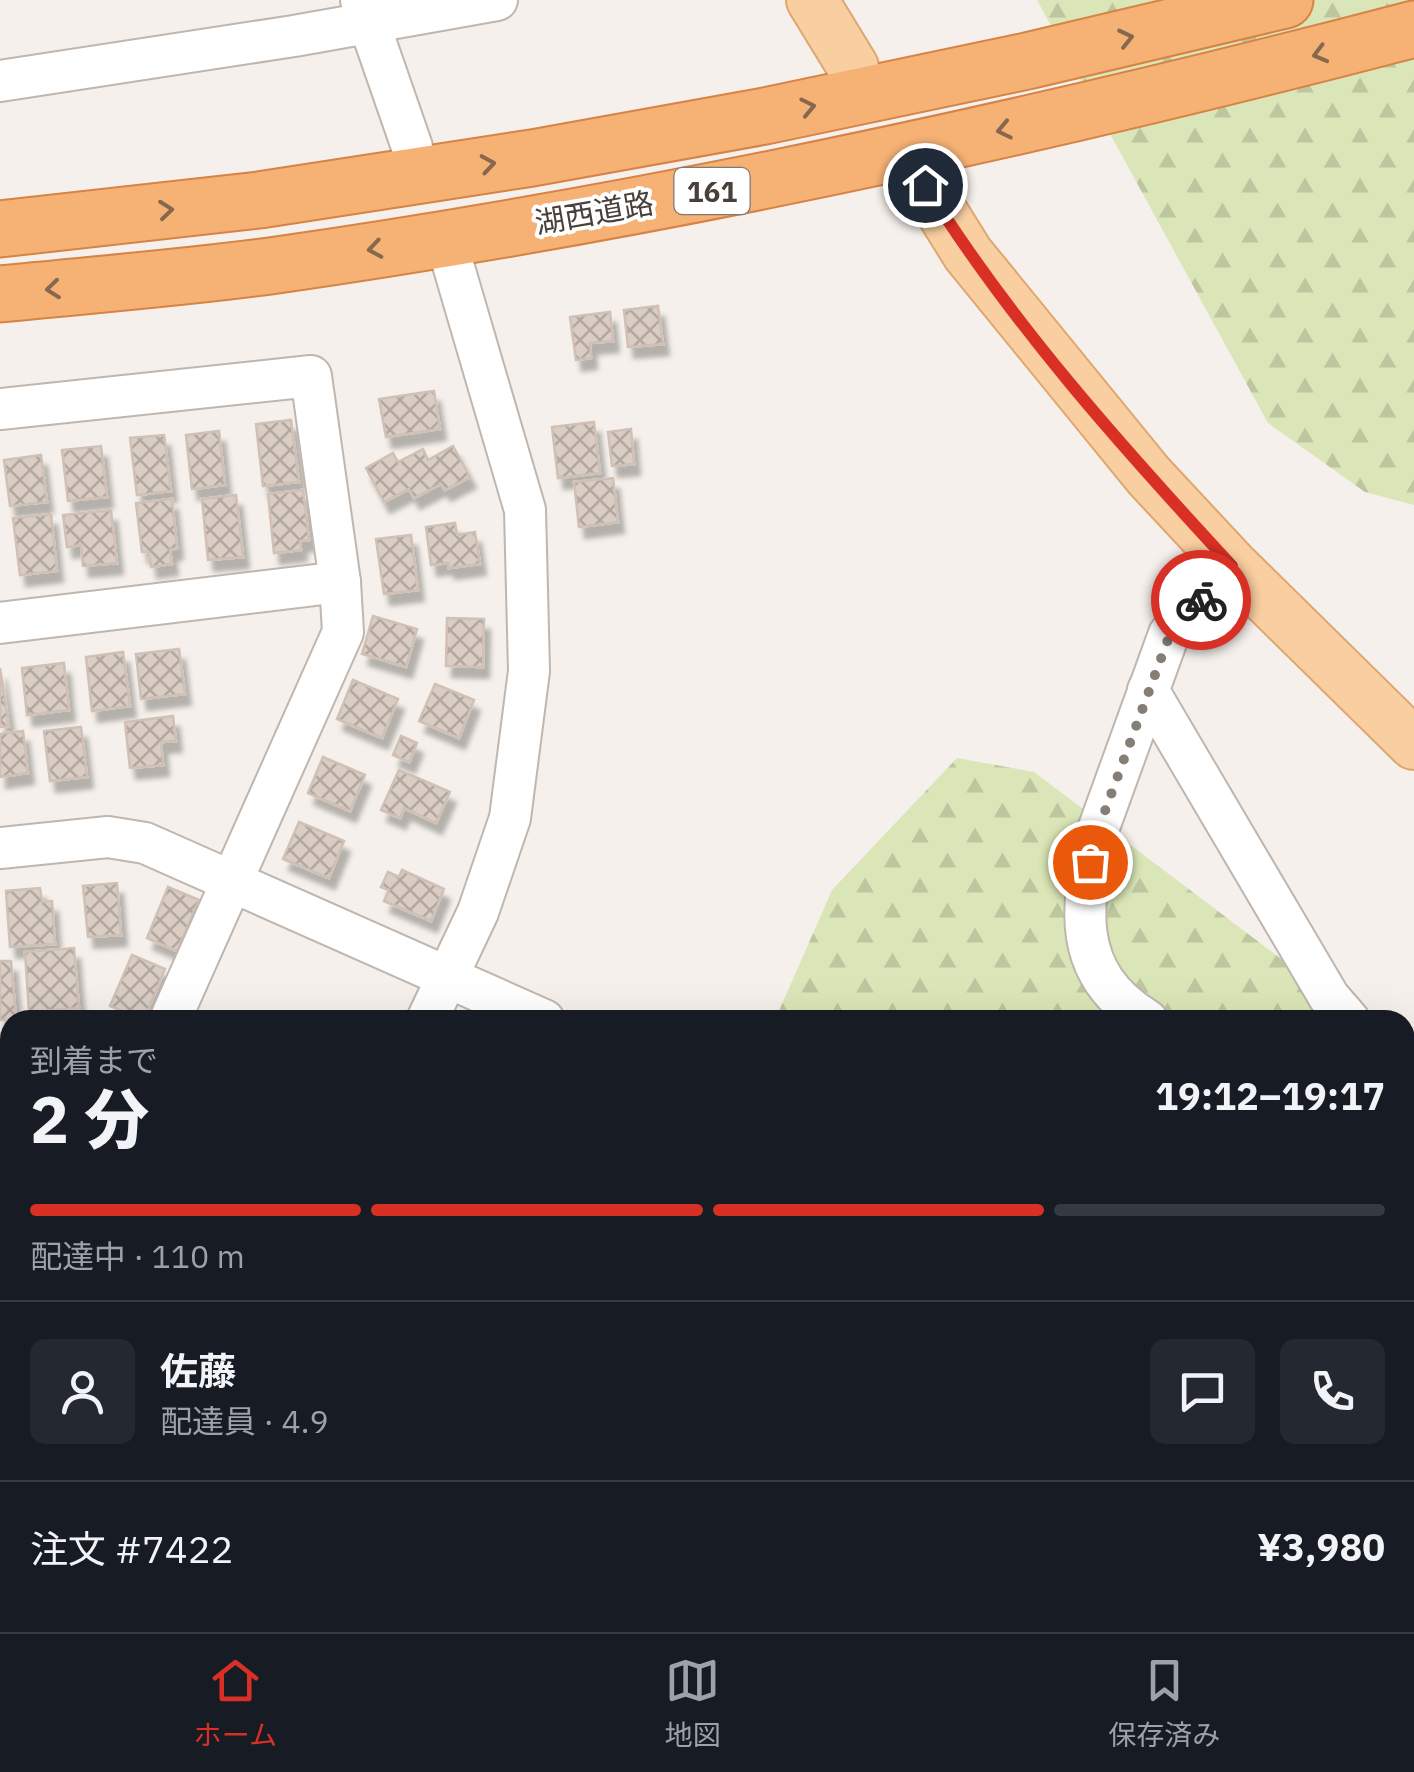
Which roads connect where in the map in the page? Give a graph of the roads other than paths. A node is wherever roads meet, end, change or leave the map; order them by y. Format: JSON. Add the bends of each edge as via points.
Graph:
{"nodes":[{"id":1,"x":497,"y":0,"type":"edge"},
{"id":2,"x":812,"y":0,"type":"edge"},
{"id":3,"x":1285,"y":0,"type":"edge"},
{"id":4,"x":364,"y":11,"type":"edge"},
{"id":5,"x":1414,"y":29,"type":"edge"},
{"id":6,"x":853,"y":67,"type":"dead end"},
{"id":7,"x":0,"y":81,"type":"edge"},
{"id":8,"x":412,"y":147,"type":"dead end"},
{"id":9,"x":925,"y":185,"type":"dead end"},
{"id":10,"x":0,"y":229,"type":"edge"},
{"id":11,"x":452,"y":261,"type":"dead end"},
{"id":12,"x":0,"y":294,"type":"edge"},
{"id":13,"x":0,"y":409,"type":"edge"},
{"id":14,"x":1232,"y":566,"type":"junction"},
{"id":15,"x":340,"y":582,"type":"junction"},
{"id":16,"x":0,"y":623,"type":"edge"},
{"id":17,"x":1148,"y":690,"type":"junction"},
{"id":18,"x":1414,"y":744,"type":"edge"},
{"id":19,"x":0,"y":848,"type":"edge"},
{"id":20,"x":232,"y":882,"type":"junction"},
{"id":21,"x":446,"y":976,"type":"junction"},
{"id":22,"x":174,"y":1010,"type":"edge"},
{"id":23,"x":431,"y":1010,"type":"edge"},
{"id":24,"x":522,"y":1010,"type":"edge"},
{"id":25,"x":1131,"y":1010,"type":"edge"},
{"id":26,"x":1340,"y":1010,"type":"edge"}],
"edges":[{"from":1,"to":4,"type":"street"},
{"from":2,"to":6,"type":"main road"},
{"from":10,"to":3,"type":"highway","number":"161","one_way":true,"via":[[259,200],[532,158],[765,116]]},
{"from":4,"to":7,"type":"street"},
{"from":4,"to":8,"type":"street"},
{"from":5,"to":12,"type":"highway","name":"湖西道路","number":"161","one_way":true,"via":[[1042,122],[541,223],[268,266]]},
{"from":9,"to":14,"type":"main road","via":[[980,269],[1149,476]]},
{"from":11,"to":21,"type":"street","via":[[525,510],[530,671],[510,818],[478,912]]},
{"from":13,"to":15,"type":"street","via":[[311,376]]},
{"from":14,"to":17,"type":"street","via":[[1170,634]]},
{"from":14,"to":18,"type":"main road"},
{"from":15,"to":16,"type":"street"},
{"from":15,"to":20,"type":"street","via":[[343,632]]},
{"from":17,"to":25,"type":"street","via":[[1098,830],[1082,920],[1096,969]]},
{"from":17,"to":26,"type":"street"},
{"from":19,"to":20,"type":"street","via":[[108,838],[145,844]]},
{"from":20,"to":21,"type":"street"},
{"from":20,"to":22,"type":"street"},
{"from":21,"to":23,"type":"street"},
{"from":21,"to":24,"type":"street"}]}
